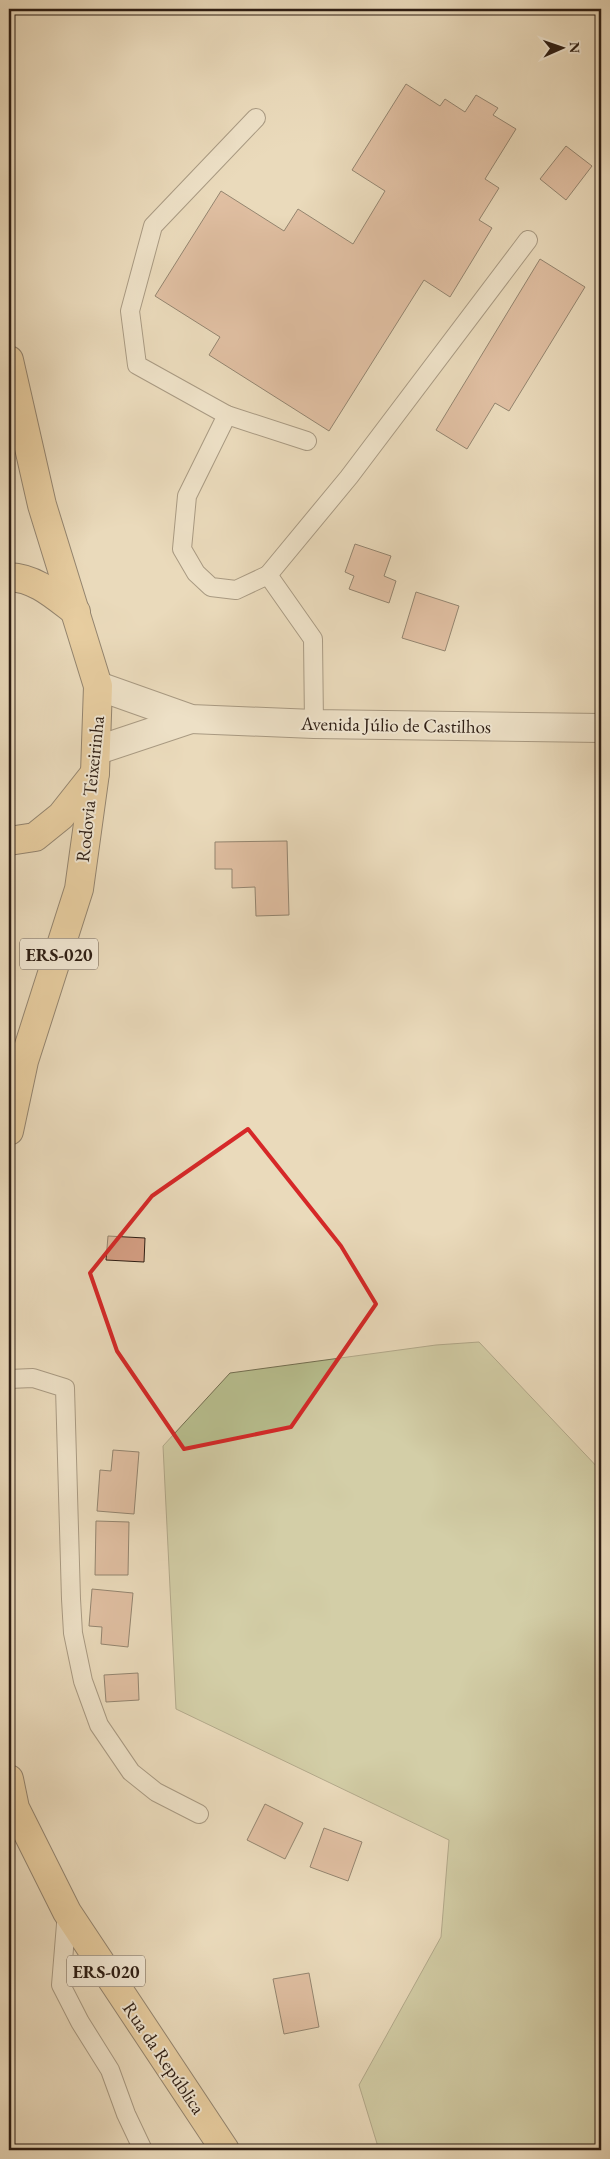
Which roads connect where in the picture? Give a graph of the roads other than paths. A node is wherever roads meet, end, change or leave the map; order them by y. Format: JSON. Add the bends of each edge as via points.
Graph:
{"nodes":[{"id":1,"x":256,"y":118,"type":"dead end"},
{"id":2,"x":528,"y":240,"type":"dead end"},
{"id":3,"x":9,"y":360,"type":"edge"},
{"id":4,"x":227,"y":416,"type":"junction"},
{"id":5,"x":307,"y":441,"type":"dead end"},
{"id":6,"x":268,"y":575,"type":"junction"},
{"id":7,"x":9,"y":577,"type":"edge"},
{"id":8,"x":76,"y":612,"type":"junction"},
{"id":9,"x":98,"y":686,"type":"junction"},
{"id":10,"x":190,"y":719,"type":"junction"},
{"id":11,"x":314,"y":724,"type":"junction"},
{"id":12,"x":601,"y":728,"type":"edge"},
{"id":13,"x":97,"y":761,"type":"junction"},
{"id":14,"x":9,"y":841,"type":"edge"},
{"id":15,"x":9,"y":1132,"type":"edge"},
{"id":16,"x":9,"y":1378,"type":"edge"},
{"id":17,"x":9,"y":1779,"type":"edge"},
{"id":18,"x":199,"y":1814,"type":"dead end"},
{"id":19,"x":67,"y":1912,"type":"junction"},
{"id":20,"x":143,"y":2150,"type":"edge"},
{"id":21,"x":225,"y":2150,"type":"edge"}],
"edges":[{"from":1,"to":4,"type":"lane","via":[[153,226],[130,311],[137,365]]},
{"from":2,"to":6,"type":"lane","via":[[349,478]]},
{"from":3,"to":8,"type":"main road","name":"Rodovia Teixeirinha","number":"ERS-020","via":[[42,505]]},
{"from":4,"to":5,"type":"lane"},
{"from":4,"to":6,"type":"lane","via":[[187,496],[182,549],[196,573],[211,587],[236,590]]},
{"from":6,"to":11,"type":"lane","via":[[313,639]]},
{"from":7,"to":8,"type":"main road","via":[[21,577],[48,590]]},
{"from":8,"to":9,"type":"main road","name":"Rodovia Teixeirinha","number":"ERS-020"},
{"from":9,"to":10,"type":"street","name":"Avenida Júlio de Castilhos"},
{"from":9,"to":13,"type":"main road","name":"Rodovia Teixeirinha","number":"ERS-020"},
{"from":10,"to":11,"type":"street","name":"Avenida Júlio de Castilhos"},
{"from":10,"to":13,"type":"street","name":"Avenida Júlio de Castilhos"},
{"from":11,"to":12,"type":"street","name":"Avenida Júlio de Castilhos"},
{"from":13,"to":14,"type":"main road","via":[[61,816],[35,837]]},
{"from":13,"to":15,"type":"main road","name":"Rodovia Teixeirinha","number":"ERS-020","via":[[79,889],[24,1061]]},
{"from":16,"to":18,"type":"lane","via":[[33,1378],[65,1388],[73,1633],[99,1725],[131,1772],[156,1792]]},
{"from":17,"to":19,"type":"main road","name":"Rua da República","number":"ERS-020","via":[[15,1808]]},
{"from":19,"to":20,"type":"lane","via":[[61,1985],[110,2070]]},
{"from":19,"to":21,"type":"main road","name":"Rua da República","number":"ERS-020"}]}
